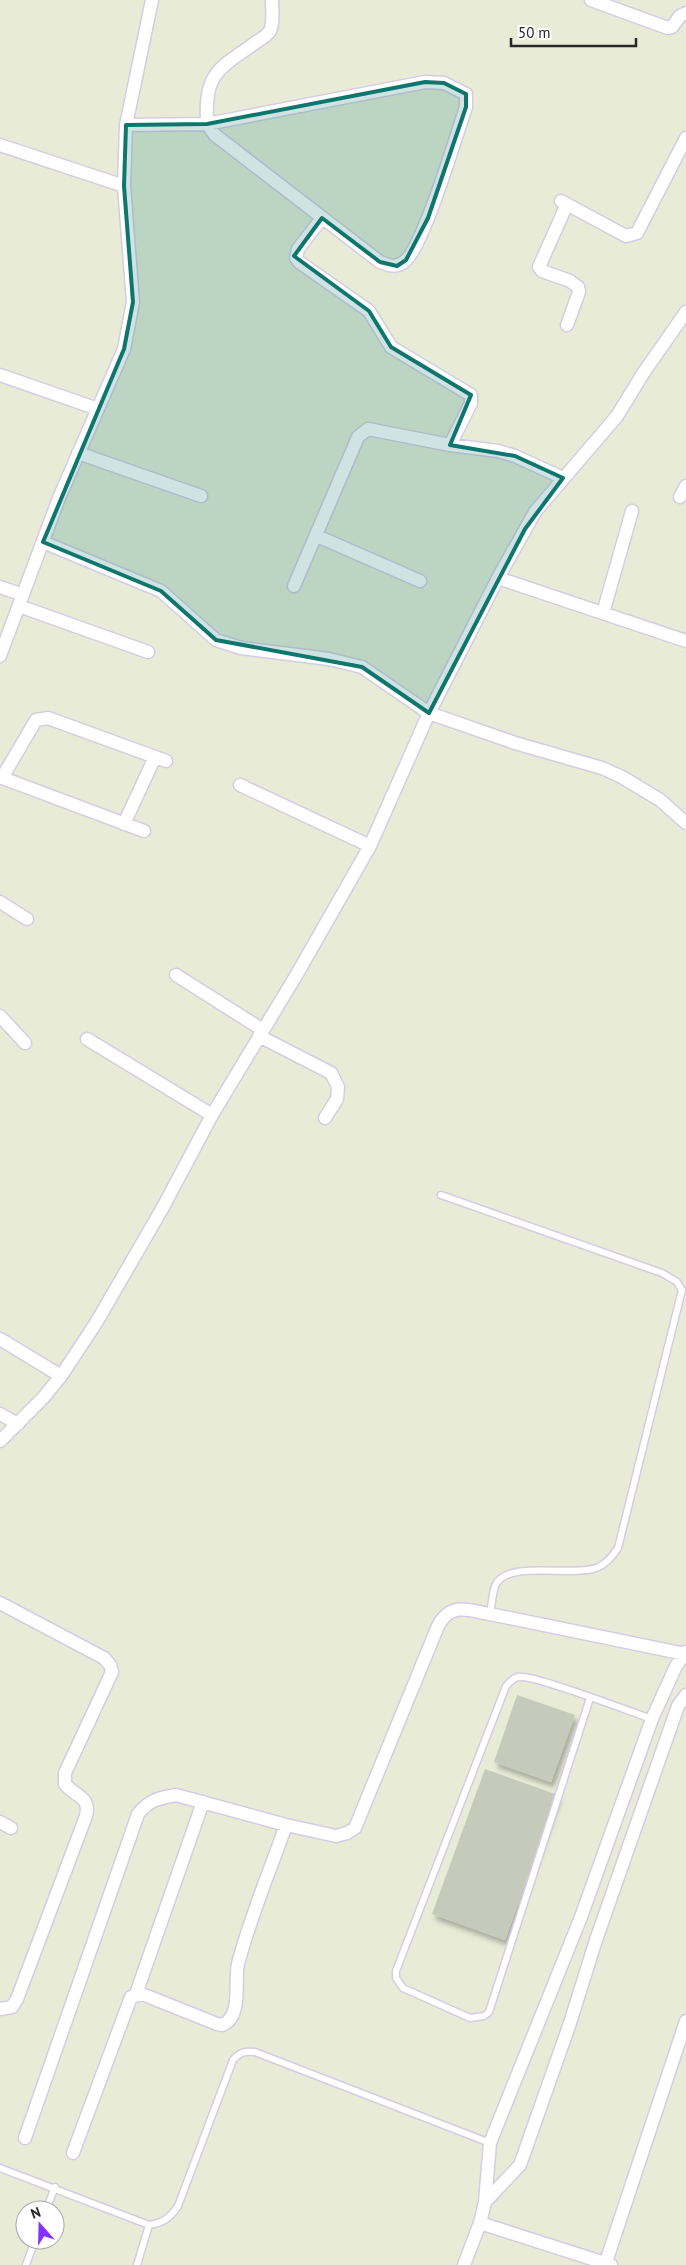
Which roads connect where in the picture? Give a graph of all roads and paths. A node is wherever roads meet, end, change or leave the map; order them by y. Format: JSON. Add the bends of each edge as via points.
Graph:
{"nodes":[{"id":1,"x":152,"y":0,"type":"edge"},
{"id":2,"x":272,"y":0,"type":"edge"},
{"id":3,"x":591,"y":0,"type":"edge"},
{"id":4,"x":686,"y":13,"type":"edge"},
{"id":5,"x":207,"y":124,"type":"junction"},
{"id":6,"x":126,"y":125,"type":"junction"},
{"id":7,"x":686,"y":138,"type":"edge"},
{"id":8,"x":0,"y":145,"type":"edge"},
{"id":9,"x":124,"y":186,"type":"junction"},
{"id":10,"x":322,"y":218,"type":"junction"},
{"id":11,"x":686,"y":312,"type":"edge"},
{"id":12,"x":567,"y":325,"type":"dead end"},
{"id":13,"x":0,"y":375,"type":"edge"},
{"id":14,"x":98,"y":410,"type":"junction"},
{"id":15,"x":450,"y":445,"type":"junction"},
{"id":16,"x":78,"y":453,"type":"junction"},
{"id":17,"x":563,"y":478,"type":"junction"},
{"id":18,"x":201,"y":496,"type":"dead end"},
{"id":19,"x":632,"y":511,"type":"dead end"},
{"id":20,"x":317,"y":536,"type":"junction"},
{"id":21,"x":43,"y":542,"type":"junction"},
{"id":22,"x":498,"y":578,"type":"junction"},
{"id":23,"x":420,"y":581,"type":"dead end"},
{"id":24,"x":294,"y":586,"type":"dead end"},
{"id":25,"x":0,"y":587,"type":"edge"},
{"id":26,"x":21,"y":601,"type":"junction"},
{"id":27,"x":603,"y":613,"type":"junction"},
{"id":28,"x":686,"y":641,"type":"edge"},
{"id":29,"x":148,"y":652,"type":"dead end"},
{"id":30,"x":0,"y":656,"type":"edge"},
{"id":31,"x":429,"y":713,"type":"junction"},
{"id":32,"x":1,"y":777,"type":"edge"},
{"id":33,"x":240,"y":785,"type":"dead end"},
{"id":34,"x":686,"y":823,"type":"edge"},
{"id":35,"x":124,"y":824,"type":"junction"},
{"id":36,"x":144,"y":831,"type":"dead end"},
{"id":37,"x":370,"y":846,"type":"junction"},
{"id":38,"x":0,"y":902,"type":"edge"},
{"id":39,"x":28,"y":919,"type":"dead end"},
{"id":40,"x":176,"y":975,"type":"dead end"},
{"id":41,"x":0,"y":1016,"type":"edge"},
{"id":42,"x":261,"y":1033,"type":"junction"},
{"id":43,"x":88,"y":1038,"type":"dead end"},
{"id":44,"x":25,"y":1043,"type":"dead end"},
{"id":45,"x":212,"y":1115,"type":"junction"},
{"id":46,"x":325,"y":1118,"type":"dead end"},
{"id":47,"x":441,"y":1195,"type":"dead end"},
{"id":48,"x":0,"y":1339,"type":"edge"},
{"id":49,"x":61,"y":1376,"type":"junction"},
{"id":50,"x":0,"y":1414,"type":"edge"},
{"id":51,"x":18,"y":1424,"type":"junction"},
{"id":52,"x":0,"y":1441,"type":"edge"},
{"id":53,"x":0,"y":1603,"type":"edge"},
{"id":54,"x":490,"y":1614,"type":"junction"},
{"id":55,"x":685,"y":1653,"type":"edge"},
{"id":56,"x":686,"y":1695,"type":"edge"},
{"id":57,"x":590,"y":1698,"type":"junction"},
{"id":58,"x":652,"y":1719,"type":"junction"},
{"id":59,"x":203,"y":1802,"type":"junction"},
{"id":60,"x":286,"y":1825,"type":"junction"},
{"id":61,"x":574,"y":1934,"type":"junction"},
{"id":62,"x":596,"y":1940,"type":"junction"},
{"id":63,"x":136,"y":1994,"type":"junction"},
{"id":64,"x":0,"y":2009,"type":"edge"},
{"id":65,"x":686,"y":2021,"type":"edge"},
{"id":66,"x":25,"y":2138,"type":"dead end"},
{"id":67,"x":490,"y":2143,"type":"junction"},
{"id":68,"x":73,"y":2153,"type":"dead end"},
{"id":69,"x":0,"y":2168,"type":"edge"},
{"id":70,"x":55,"y":2187,"type":"junction"},
{"id":71,"x":50,"y":2200,"type":"edge"},
{"id":72,"x":485,"y":2202,"type":"junction"},
{"id":73,"x":480,"y":2223,"type":"junction"},
{"id":74,"x":149,"y":2225,"type":"junction"},
{"id":75,"x":31,"y":2250,"type":"edge"},
{"id":76,"x":607,"y":2264,"type":"edge"},
{"id":77,"x":26,"y":2265,"type":"edge"},
{"id":78,"x":137,"y":2265,"type":"edge"},
{"id":79,"x":464,"y":2265,"type":"edge"}],
"edges":[{"from":1,"to":6,"type":"street"},
{"from":2,"to":5,"type":"street","via":[[272,24],[267,35],[215,74],[206,101]]},
{"from":3,"to":4,"type":"street","via":[[668,28]]},
{"from":5,"to":6,"type":"street"},
{"from":5,"to":10,"type":"street","via":[[215,135]]},
{"from":5,"to":10,"type":"street","via":[[425,82],[444,83],[466,94],[466,107],[428,218],[406,260],[397,266],[380,262]]},
{"from":6,"to":9,"type":"street"},
{"from":7,"to":12,"type":"street","via":[[636,233],[626,236],[564,202],[540,267],[542,271],[578,287]]},
{"from":8,"to":9,"type":"street"},
{"from":9,"to":14,"type":"street","via":[[133,302],[124,349]]},
{"from":10,"to":15,"type":"street","via":[[298,249],[296,258],[299,262],[369,310],[390,347],[471,395],[471,403]]},
{"from":11,"to":17,"type":"street","via":[[618,416]]},
{"from":13,"to":14,"type":"street"},
{"from":14,"to":16,"type":"street"},
{"from":15,"to":17,"type":"street","via":[[486,448],[515,456]]},
{"from":15,"to":20,"type":"street","via":[[376,429],[362,432]]},
{"from":16,"to":18,"type":"street"},
{"from":16,"to":21,"type":"street"},
{"from":17,"to":22,"type":"street","via":[[535,512]]},
{"from":19,"to":27,"type":"street"},
{"from":20,"to":23,"type":"street"},
{"from":20,"to":24,"type":"street"},
{"from":21,"to":26,"type":"street"},
{"from":21,"to":31,"type":"street","via":[[161,591],[216,640],[241,648],[329,659],[362,667]]},
{"from":22,"to":27,"type":"street"},
{"from":22,"to":31,"type":"street"},
{"from":25,"to":26,"type":"street"},
{"from":26,"to":29,"type":"street"},
{"from":26,"to":30,"type":"street"},
{"from":27,"to":28,"type":"street"},
{"from":31,"to":34,"type":"street","via":[[515,743],[602,768],[642,788]]},
{"from":31,"to":37,"type":"street"},
{"from":32,"to":35,"type":"street"},
{"from":32,"to":35,"type":"street","via":[[32,725],[41,718],[160,759]]},
{"from":33,"to":37,"type":"street"},
{"from":35,"to":36,"type":"street"},
{"from":37,"to":42,"type":"street"},
{"from":38,"to":39,"type":"street"},
{"from":40,"to":42,"type":"street"},
{"from":41,"to":44,"type":"street"},
{"from":42,"to":45,"type":"street"},
{"from":42,"to":46,"type":"street","via":[[331,1073],[338,1087],[337,1099]]},
{"from":43,"to":45,"type":"street"},
{"from":45,"to":49,"type":"street","via":[[153,1225]]},
{"from":47,"to":54,"type":"lane","via":[[662,1273],[677,1282],[682,1290],[618,1548],[610,1560],[596,1568],[557,1572],[534,1570],[503,1576],[496,1584]]},
{"from":48,"to":49,"type":"street"},
{"from":49,"to":51,"type":"street"},
{"from":50,"to":51,"type":"street"},
{"from":51,"to":52,"type":"street"},
{"from":53,"to":64,"type":"street","via":[[104,1658],[112,1672],[65,1773],[65,1784],[86,1803],[86,1816],[16,1999],[12,2007]]},
{"from":54,"to":55,"type":"street"},
{"from":54,"to":60,"type":"street","via":[[461,1609],[444,1616],[355,1828],[336,1836]]},
{"from":55,"to":58,"type":"street"},
{"from":56,"to":62,"type":"street","via":[[678,1706]]},
{"from":57,"to":57,"type":"lane","via":[[525,1677],[517,1677],[506,1686],[396,1971],[396,1978],[403,1988],[470,2018],[489,2012]]},
{"from":57,"to":58,"type":"lane"},
{"from":58,"to":61,"type":"street"},
{"from":59,"to":60,"type":"street"},
{"from":59,"to":63,"type":"street"},
{"from":59,"to":66,"type":"street","via":[[176,1795],[158,1798],[146,1804],[138,1814]]},
{"from":60,"to":63,"type":"street","via":[[238,1965],[237,1995],[230,2020],[218,2024]]},
{"from":61,"to":62,"type":"street"},
{"from":61,"to":67,"type":"street"},
{"from":62,"to":72,"type":"street","via":[[520,2165]]},
{"from":63,"to":68,"type":"street","via":[[128,2001]]},
{"from":65,"to":76,"type":"street"},
{"from":67,"to":72,"type":"street"},
{"from":67,"to":74,"type":"lane","via":[[246,2051],[233,2060],[178,2206],[170,2217]]},
{"from":69,"to":70,"type":"lane"},
{"from":70,"to":71,"type":"lane"},
{"from":70,"to":74,"type":"lane"},
{"from":72,"to":73,"type":"street"},
{"from":73,"to":76,"type":"street"},
{"from":73,"to":79,"type":"street"},
{"from":74,"to":78,"type":"lane"},
{"from":75,"to":77,"type":"lane"}]}
